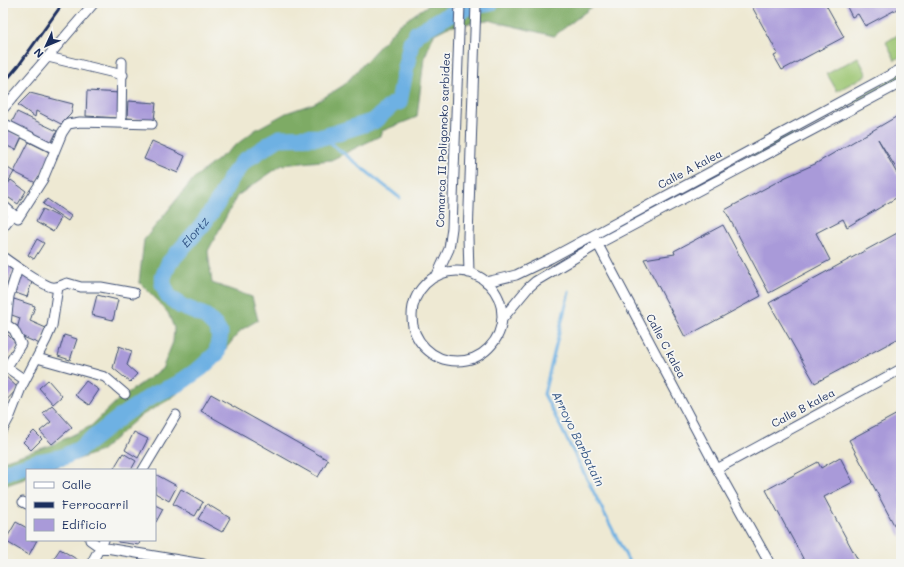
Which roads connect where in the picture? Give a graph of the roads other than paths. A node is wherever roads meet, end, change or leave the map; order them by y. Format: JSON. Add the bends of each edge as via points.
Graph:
{"nodes":[{"id":1,"x":94,"y":3,"type":"edge"},
{"id":2,"x":460,"y":3,"type":"edge"},
{"id":3,"x":476,"y":3,"type":"edge"},
{"id":4,"x":48,"y":57,"type":"junction"},
{"id":5,"x":122,"y":62,"type":"dead end"},
{"id":6,"x":901,"y":69,"type":"edge"},
{"id":7,"x":123,"y":75,"type":"junction"},
{"id":8,"x":901,"y":83,"type":"edge"},
{"id":9,"x":3,"y":109,"type":"edge"},
{"id":10,"x":3,"y":123,"type":"edge"},
{"id":11,"x":122,"y":123,"type":"junction"},
{"id":12,"x":152,"y":124,"type":"dead end"},
{"id":13,"x":55,"y":149,"type":"junction"},
{"id":14,"x":3,"y":205,"type":"edge"},
{"id":15,"x":13,"y":214,"type":"junction"},
{"id":16,"x":3,"y":227,"type":"edge"},
{"id":17,"x":593,"y":235,"type":"junction"},
{"id":18,"x":598,"y":244,"type":"junction"},
{"id":19,"x":3,"y":257,"type":"edge"},
{"id":20,"x":18,"y":268,"type":"junction"},
{"id":21,"x":469,"y":272,"type":"junction"},
{"id":22,"x":436,"y":275,"type":"junction"},
{"id":23,"x":486,"y":282,"type":"junction"},
{"id":24,"x":58,"y":287,"type":"junction"},
{"id":25,"x":134,"y":293,"type":"dead end"},
{"id":26,"x":502,"y":318,"type":"junction"},
{"id":27,"x":4,"y":327,"type":"edge"},
{"id":28,"x":37,"y":358,"type":"junction"},
{"id":29,"x":5,"y":366,"type":"edge"},
{"id":30,"x":901,"y":369,"type":"edge"},
{"id":31,"x":25,"y":380,"type":"junction"},
{"id":32,"x":125,"y":394,"type":"dead end"},
{"id":33,"x":176,"y":415,"type":"dead end"},
{"id":34,"x":3,"y":429,"type":"edge"},
{"id":35,"x":144,"y":469,"type":"edge"},
{"id":36,"x":717,"y":469,"type":"junction"},
{"id":37,"x":102,"y":543,"type":"edge"},
{"id":38,"x":91,"y":564,"type":"edge"},
{"id":39,"x":203,"y":564,"type":"edge"},
{"id":40,"x":770,"y":564,"type":"edge"}],
"edges":[{"from":1,"to":4,"type":"street"},
{"from":2,"to":22,"type":"street","name":"Comarca II Poligonoko sarbidea","via":[[452,228],[448,249]]},
{"from":3,"to":21,"type":"street"},
{"from":4,"to":7,"type":"street"},
{"from":4,"to":9,"type":"street"},
{"from":5,"to":7,"type":"street"},
{"from":6,"to":17,"type":"street","name":"Calle A kalea"},
{"from":7,"to":11,"type":"street"},
{"from":8,"to":18,"type":"street"},
{"from":10,"to":13,"type":"street"},
{"from":11,"to":12,"type":"street"},
{"from":11,"to":13,"type":"street","via":[[68,124]]},
{"from":13,"to":15,"type":"street","via":[[43,179],[18,218]]},
{"from":14,"to":15,"type":"street"},
{"from":15,"to":16,"type":"street"},
{"from":17,"to":18,"type":"street","name":"Calle C kalea"},
{"from":17,"to":23,"type":"street","name":"Calle A kalea","via":[[516,275]]},
{"from":18,"to":26,"type":"street","via":[[536,281]]},
{"from":18,"to":36,"type":"street","name":"Calle C kalea"},
{"from":19,"to":20,"type":"street"},
{"from":20,"to":24,"type":"street","via":[[51,288]]},
{"from":20,"to":27,"type":"street","via":[[9,296]]},
{"from":21,"to":22,"type":"street"},
{"from":21,"to":23,"type":"street"},
{"from":22,"to":26,"type":"street","via":[[424,284],[411,310],[412,325],[417,339],[426,350],[438,358],[453,362],[468,361],[481,355],[500,333]]},
{"from":23,"to":26,"type":"street","via":[[496,292]]},
{"from":24,"to":25,"type":"street","via":[[67,283]]},
{"from":24,"to":28,"type":"street","via":[[52,326]]},
{"from":27,"to":29,"type":"street","via":[[14,330],[21,344]]},
{"from":28,"to":31,"type":"street"},
{"from":28,"to":32,"type":"street","via":[[105,377]]},
{"from":29,"to":31,"type":"street"},
{"from":30,"to":36,"type":"street","name":"Calle B kalea"},
{"from":31,"to":34,"type":"street"},
{"from":33,"to":35,"type":"street"},
{"from":36,"to":40,"type":"street","name":"Calle C kalea"},
{"from":37,"to":38,"type":"street"},
{"from":37,"to":39,"type":"street"}]}
